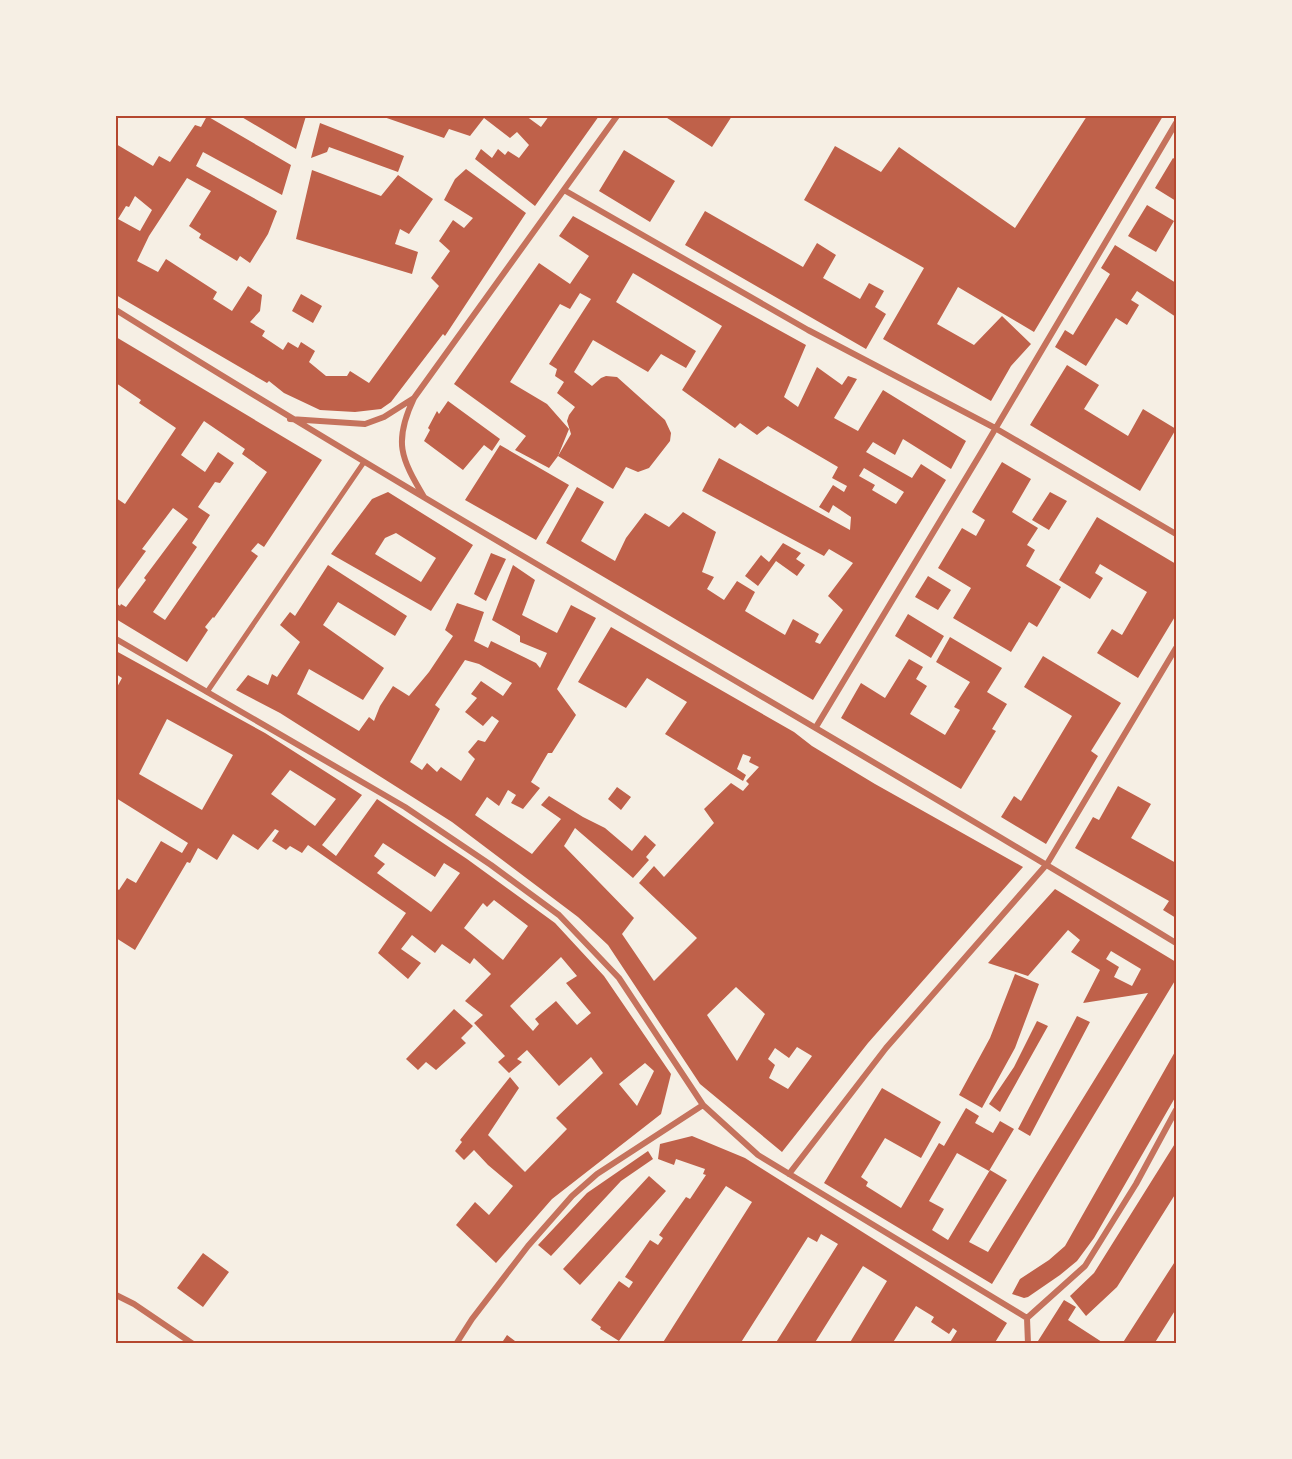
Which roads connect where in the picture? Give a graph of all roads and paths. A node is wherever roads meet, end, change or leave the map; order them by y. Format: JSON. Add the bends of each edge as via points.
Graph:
{"nodes":[{"id":1,"x":617,"y":116,"type":"edge"},
{"id":2,"x":1176,"y":123,"type":"edge"},
{"id":3,"x":564,"y":190,"type":"junction"},
{"id":4,"x":116,"y":310,"type":"edge"},
{"id":5,"x":414,"y":398,"type":"junction"},
{"id":6,"x":290,"y":419,"type":"junction"},
{"id":7,"x":995,"y":428,"type":"junction"},
{"id":8,"x":364,"y":462,"type":"junction"},
{"id":9,"x":424,"y":499,"type":"junction"},
{"id":10,"x":1176,"y":534,"type":"edge"},
{"id":11,"x":116,"y":639,"type":"edge"},
{"id":12,"x":1176,"y":648,"type":"edge"},
{"id":13,"x":207,"y":692,"type":"junction"},
{"id":14,"x":816,"y":726,"type":"junction"},
{"id":15,"x":1047,"y":864,"type":"junction"},
{"id":16,"x":1176,"y":943,"type":"edge"},
{"id":17,"x":704,"y":1105,"type":"junction"},
{"id":18,"x":1176,"y":1110,"type":"edge"},
{"id":19,"x":789,"y":1174,"type":"junction"},
{"id":20,"x":116,"y":1295,"type":"edge"},
{"id":21,"x":1027,"y":1318,"type":"junction"},
{"id":22,"x":193,"y":1344,"type":"edge"},
{"id":23,"x":456,"y":1344,"type":"edge"},
{"id":24,"x":1028,"y":1344,"type":"edge"}],
"edges":[{"from":1,"to":3,"type":"street"},
{"from":2,"to":7,"type":"street"},
{"from":3,"to":5,"type":"street"},
{"from":3,"to":7,"type":"street","via":[[808,330]]},
{"from":4,"to":6,"type":"street"},
{"from":5,"to":6,"type":"street","via":[[365,424]]},
{"from":5,"to":9,"type":"street","via":[[404,420],[401,445],[408,470]]},
{"from":6,"to":8,"type":"street"},
{"from":7,"to":10,"type":"street"},
{"from":7,"to":14,"type":"street"},
{"from":8,"to":9,"type":"street"},
{"from":8,"to":13,"type":"street"},
{"from":9,"to":14,"type":"street"},
{"from":11,"to":13,"type":"street"},
{"from":12,"to":15,"type":"street"},
{"from":13,"to":17,"type":"street","via":[[405,807],[559,915],[619,978]]},
{"from":14,"to":15,"type":"street"},
{"from":15,"to":16,"type":"street"},
{"from":15,"to":19,"type":"street","via":[[886,1048]]},
{"from":17,"to":19,"type":"street","via":[[758,1155]]},
{"from":17,"to":23,"type":"street","via":[[597,1174],[572,1196],[528,1246]]},
{"from":18,"to":21,"type":"street","via":[[1085,1266]]},
{"from":19,"to":21,"type":"street"},
{"from":20,"to":22,"type":"street"},
{"from":21,"to":24,"type":"street"}]}
